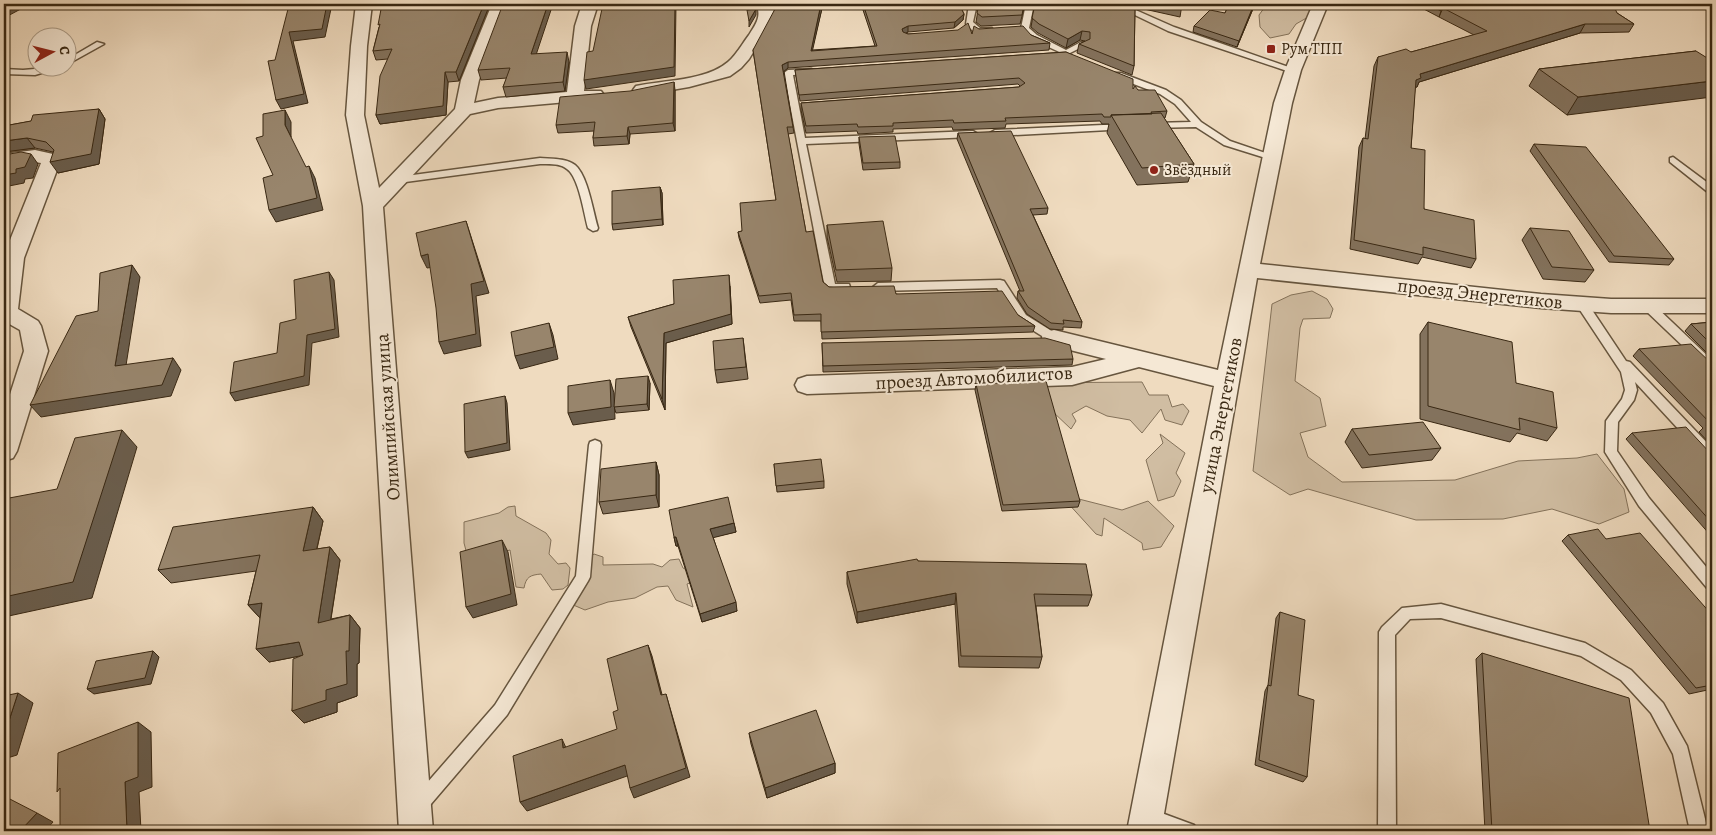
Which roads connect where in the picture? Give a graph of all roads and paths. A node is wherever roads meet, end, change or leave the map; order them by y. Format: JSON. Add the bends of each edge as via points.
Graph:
{"nodes":[{"id":1,"x":364,"y":4,"type":"edge"},
{"id":2,"x":499,"y":4,"type":"edge"},
{"id":3,"x":590,"y":4,"type":"edge"},
{"id":4,"x":763,"y":4,"type":"edge"},
{"id":5,"x":973,"y":4,"type":"edge"},
{"id":6,"x":1030,"y":4,"type":"edge"},
{"id":7,"x":1116,"y":4,"type":"edge"},
{"id":8,"x":1320,"y":4,"type":"edge"},
{"id":9,"x":1016,"y":28,"type":"edge"},
{"id":10,"x":1026,"y":28,"type":"junction"},
{"id":11,"x":997,"y":30,"type":"edge"},
{"id":12,"x":100,"y":44,"type":"dead end"},
{"id":13,"x":1084,"y":44,"type":"edge"},
{"id":14,"x":1066,"y":53,"type":"junction"},
{"id":15,"x":1046,"y":54,"type":"edge"},
{"id":16,"x":78,"y":56,"type":"edge"},
{"id":17,"x":1081,"y":60,"type":"edge"},
{"id":18,"x":1293,"y":70,"type":"junction"},
{"id":19,"x":818,"y":71,"type":"edge"},
{"id":20,"x":4,"y":72,"type":"edge"},
{"id":21,"x":28,"y":73,"type":"edge"},
{"id":22,"x":1111,"y":73,"type":"edge"},
{"id":23,"x":628,"y":92,"type":"edge"},
{"id":24,"x":611,"y":94,"type":"edge"},
{"id":25,"x":575,"y":96,"type":"junction"},
{"id":26,"x":464,"y":110,"type":"junction"},
{"id":27,"x":1198,"y":124,"type":"junction"},
{"id":28,"x":801,"y":141,"type":"junction"},
{"id":29,"x":1272,"y":158,"type":"junction"},
{"id":30,"x":4,"y":160,"type":"edge"},
{"id":31,"x":1673,"y":160,"type":"dead end"},
{"id":32,"x":398,"y":180,"type":"junction"},
{"id":33,"x":1712,"y":190,"type":"edge"},
{"id":34,"x":373,"y":206,"type":"junction"},
{"id":35,"x":593,"y":228,"type":"dead end"},
{"id":36,"x":1248,"y":270,"type":"junction"},
{"id":37,"x":1582,"y":304,"type":"junction"},
{"id":38,"x":1648,"y":306,"type":"junction"},
{"id":39,"x":1712,"y":306,"type":"edge"},
{"id":40,"x":5,"y":312,"type":"edge"},
{"id":41,"x":1044,"y":338,"type":"joint"},
{"id":42,"x":1615,"y":353,"type":"junction"},
{"id":43,"x":1139,"y":359,"type":"junction"},
{"id":44,"x":1712,"y":367,"type":"edge"},
{"id":45,"x":1227,"y":381,"type":"junction"},
{"id":46,"x":807,"y":385,"type":"dead end"},
{"id":47,"x":595,"y":445,"type":"dead end"},
{"id":48,"x":4,"y":451,"type":"edge"},
{"id":49,"x":1712,"y":456,"type":"edge"},
{"id":50,"x":1712,"y":584,"type":"edge"},
{"id":51,"x":415,"y":821,"type":"edge"},
{"id":52,"x":1145,"y":824,"type":"edge"},
{"id":53,"x":1188,"y":831,"type":"edge"},
{"id":54,"x":1386,"y":831,"type":"edge"},
{"id":55,"x":1699,"y":831,"type":"edge"}],
"edges":[{"from":1,"to":34,"type":"street","name":"Олимпийская улица","via":[[355,115]]},
{"from":2,"to":26,"type":"street","via":[[470,80]]},
{"from":3,"to":25,"type":"street","via":[[583,26]]},
{"from":4,"to":23,"type":"street","via":[[767,18],[738,62],[729,70],[714,76]]},
{"from":5,"to":11,"type":"lane","via":[[966,25],[978,31]]},
{"from":6,"to":10,"type":"lane"},
{"from":7,"to":18,"type":"lane","via":[[1171,29]]},
{"from":8,"to":18,"type":"street","name":"улица Энергетиков"},
{"from":9,"to":10,"type":"lane"},
{"from":10,"to":14,"type":"lane","via":[[1034,36]]},
{"from":12,"to":16,"type":"lane"},
{"from":13,"to":14,"type":"lane"},
{"from":14,"to":15,"type":"lane"},
{"from":14,"to":17,"type":"lane"},
{"from":18,"to":29,"type":"street","name":"улица Энергетиков"},
{"from":19,"to":28,"type":"lane","via":[[788,73],[799,105]]},
{"from":20,"to":21,"type":"lane"},
{"from":22,"to":27,"type":"lane","via":[[1163,92],[1178,102]]},
{"from":24,"to":25,"type":"street"},
{"from":25,"to":26,"type":"street","via":[[498,103]]},
{"from":26,"to":32,"type":"street"},
{"from":27,"to":28,"type":"lane"},
{"from":27,"to":29,"type":"lane","via":[[1227,143]]},
{"from":28,"to":41,"type":"lane","via":[[830,288],[1000,284],[1022,318]]},
{"from":29,"to":36,"type":"street","name":"улица Энергетиков"},
{"from":30,"to":40,"type":"street","via":[[30,155],[46,157],[51,162],[13,258]]},
{"from":31,"to":33,"type":"lane"},
{"from":32,"to":34,"type":"street"},
{"from":32,"to":35,"type":"lane","via":[[540,161],[559,162],[572,168],[578,177]]},
{"from":34,"to":51,"type":"street","name":"Олимпийская улица"},
{"from":36,"to":37,"type":"street","name":"проезд Энергетиков"},
{"from":36,"to":45,"type":"street","name":"улица Энергетиков"},
{"from":37,"to":38,"type":"street","name":"проезд Энергетиков"},
{"from":37,"to":42,"type":"lane"},
{"from":38,"to":39,"type":"street","name":"проезд Энергетиков"},
{"from":38,"to":44,"type":"lane"},
{"from":40,"to":48,"type":"street","via":[[30,326],[36,350]]},
{"from":41,"to":43,"type":"street"},
{"from":42,"to":49,"type":"lane"},
{"from":42,"to":50,"type":"lane","via":[[1627,372],[1631,390],[1628,400],[1612,421],[1611,452],[1644,502]]},
{"from":43,"to":45,"type":"street"},
{"from":43,"to":46,"type":"street","name":"проезд Автомобилистов","via":[[1072,376]]},
{"from":45,"to":52,"type":"street","name":"улица Энергетиков"},
{"from":47,"to":51,"type":"lane","via":[[583,577],[501,710]]},
{"from":52,"to":53,"type":"lane"},
{"from":54,"to":55,"type":"lane","via":[[1387,632],[1407,613],[1441,611],[1585,650],[1626,675],[1657,708],[1681,752]]}]}
